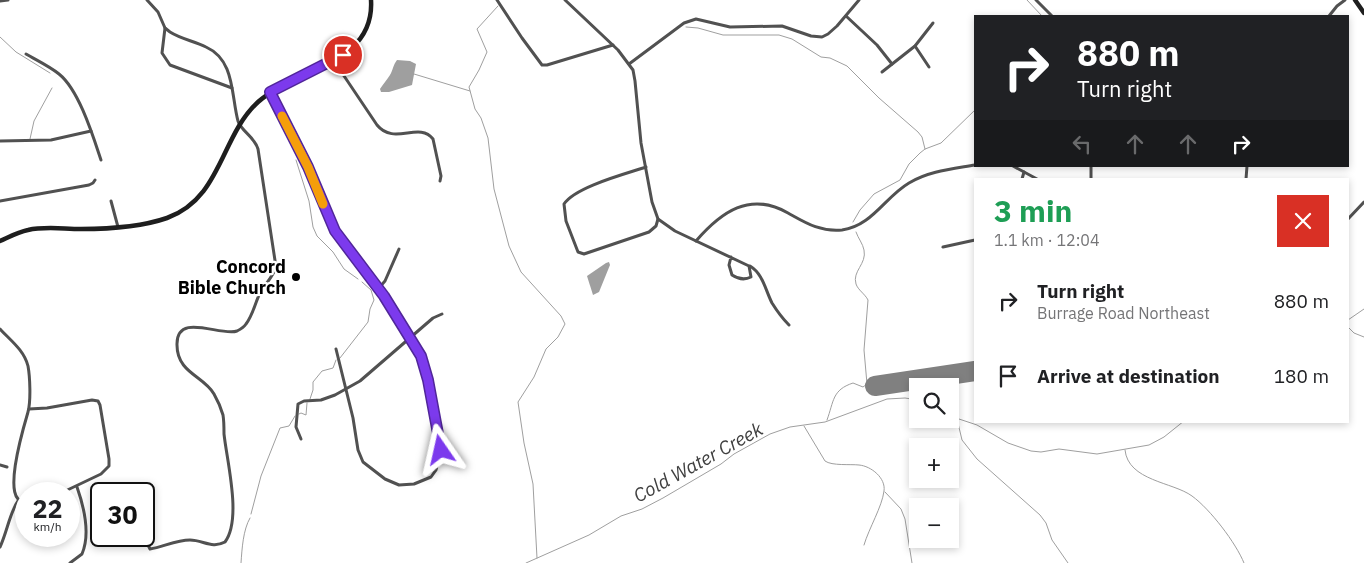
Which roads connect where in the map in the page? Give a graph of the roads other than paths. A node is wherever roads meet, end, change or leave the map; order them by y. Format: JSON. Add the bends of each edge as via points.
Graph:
{"nodes":[{"id":1,"x":8,"y":0,"type":"edge"},
{"id":2,"x":147,"y":0,"type":"edge"},
{"id":3,"x":371,"y":0,"type":"edge"},
{"id":4,"x":497,"y":0,"type":"edge"},
{"id":5,"x":859,"y":0,"type":"edge"},
{"id":6,"x":1036,"y":0,"type":"edge"},
{"id":7,"x":1345,"y":0,"type":"edge"},
{"id":8,"x":1355,"y":0,"type":"edge"},
{"id":9,"x":0,"y":1,"type":"edge"},
{"id":10,"x":566,"y":1,"type":"edge"},
{"id":11,"x":1364,"y":12,"type":"edge"},
{"id":12,"x":1051,"y":15,"type":"edge"},
{"id":13,"x":1330,"y":15,"type":"edge"},
{"id":14,"x":846,"y":16,"type":"junction"},
{"id":15,"x":934,"y":23,"type":"dead end"},
{"id":16,"x":165,"y":28,"type":"junction"},
{"id":17,"x":613,"y":45,"type":"junction"},
{"id":18,"x":915,"y":46,"type":"junction"},
{"id":19,"x":26,"y":54,"type":"dead end"},
{"id":20,"x":334,"y":61,"type":"junction"},
{"id":21,"x":629,"y":64,"type":"junction"},
{"id":22,"x":892,"y":64,"type":"junction"},
{"id":23,"x":929,"y":67,"type":"dead end"},
{"id":24,"x":882,"y":72,"type":"dead end"},
{"id":25,"x":233,"y":88,"type":"junction"},
{"id":26,"x":270,"y":92,"type":"junction"},
{"id":27,"x":240,"y":125,"type":"junction"},
{"id":28,"x":91,"y":131,"type":"junction"},
{"id":29,"x":0,"y":142,"type":"edge"},
{"id":30,"x":101,"y":160,"type":"dead end"},
{"id":31,"x":974,"y":165,"type":"edge"},
{"id":32,"x":646,"y":167,"type":"junction"},
{"id":33,"x":1015,"y":167,"type":"edge"},
{"id":34,"x":1024,"y":172,"type":"junction"},
{"id":35,"x":1022,"y":178,"type":"edge"},
{"id":36,"x":1035,"y":178,"type":"edge"},
{"id":37,"x":95,"y":180,"type":"dead end"},
{"id":38,"x":440,"y":181,"type":"dead end"},
{"id":39,"x":0,"y":201,"type":"edge"},
{"id":40,"x":111,"y":202,"type":"dead end"},
{"id":41,"x":1364,"y":202,"type":"edge"},
{"id":42,"x":658,"y":218,"type":"junction"},
{"id":43,"x":1349,"y":218,"type":"edge"},
{"id":44,"x":118,"y":227,"type":"junction"},
{"id":45,"x":974,"y":240,"type":"edge"},
{"id":46,"x":0,"y":241,"type":"edge"},
{"id":47,"x":696,"y":241,"type":"junction"},
{"id":48,"x":943,"y":247,"type":"dead end"},
{"id":49,"x":399,"y":249,"type":"dead end"},
{"id":50,"x":731,"y":257,"type":"junction"},
{"id":51,"x":749,"y":266,"type":"junction"},
{"id":52,"x":378,"y":289,"type":"junction"},
{"id":53,"x":442,"y":314,"type":"dead end"},
{"id":54,"x":789,"y":325,"type":"dead end"},
{"id":55,"x":0,"y":329,"type":"edge"},
{"id":56,"x":410,"y":337,"type":"junction"},
{"id":57,"x":336,"y":349,"type":"dead end"},
{"id":58,"x":346,"y":390,"type":"junction"},
{"id":59,"x":28,"y":409,"type":"junction"},
{"id":60,"x":302,"y":439,"type":"dead end"},
{"id":61,"x":12,"y":452,"type":"dead end"},
{"id":62,"x":9,"y":462,"type":"dead end"},
{"id":63,"x":0,"y":465,"type":"edge"},
{"id":64,"x":80,"y":485,"type":"edge"},
{"id":65,"x":80,"y":499,"type":"edge"},
{"id":66,"x":15,"y":506,"type":"edge"},
{"id":67,"x":0,"y":546,"type":"edge"},
{"id":68,"x":149,"y":547,"type":"edge"},
{"id":69,"x":70,"y":563,"type":"edge"}],
"edges":[{"from":1,"to":9,"type":"street"},
{"from":2,"to":16,"type":"street","via":[[158,12]]},
{"from":3,"to":20,"type":"street","via":[[363,35],[349,52]]},
{"from":4,"to":17,"type":"street","via":[[542,65]]},
{"from":5,"to":14,"type":"street"},
{"from":6,"to":12,"type":"street"},
{"from":7,"to":13,"type":"street"},
{"from":8,"to":11,"type":"street"},
{"from":10,"to":17,"type":"street"},
{"from":14,"to":21,"type":"street","via":[[828,34],[818,37],[788,27],[730,27],[696,18]]},
{"from":14,"to":22,"type":"street"},
{"from":15,"to":18,"type":"street"},
{"from":16,"to":25,"type":"street","via":[[217,54],[228,70]]},
{"from":16,"to":25,"type":"street","via":[[162,53],[170,65]]},
{"from":17,"to":21,"type":"street"},
{"from":18,"to":22,"type":"street"},
{"from":18,"to":23,"type":"street"},
{"from":19,"to":28,"type":"street","via":[[59,74],[85,114]]},
{"from":20,"to":26,"type":"street"},
{"from":20,"to":38,"type":"street","via":[[384,132],[430,135]]},
{"from":21,"to":32,"type":"street","via":[[635,81]]},
{"from":22,"to":24,"type":"street"},
{"from":25,"to":27,"type":"street"},
{"from":26,"to":27,"type":"street","via":[[249,111]]},
{"from":26,"to":52,"type":"street","via":[[308,167],[335,231]]},
{"from":27,"to":44,"type":"street","via":[[212,179],[194,202],[166,218]]},
{"from":27,"to":68,"type":"street","via":[[258,149],[276,270],[243,328],[230,332],[189,327],[180,333],[177,344],[181,360],[211,389],[223,414],[232,501],[231,528],[227,540],[220,544],[209,545],[192,540]]},
{"from":28,"to":29,"type":"street","via":[[51,140]]},
{"from":28,"to":30,"type":"street"},
{"from":31,"to":47,"type":"street","via":[[930,173],[909,183],[870,218],[849,228],[818,228],[778,208],[752,204],[722,215]]},
{"from":32,"to":42,"type":"street"},
{"from":32,"to":42,"type":"street","via":[[570,196],[564,204],[566,221],[578,252],[584,254],[649,232],[656,226]]},
{"from":33,"to":34,"type":"street"},
{"from":34,"to":35,"type":"street"},
{"from":34,"to":36,"type":"street"},
{"from":37,"to":39,"type":"street","via":[[89,185]]},
{"from":40,"to":44,"type":"street"},
{"from":41,"to":43,"type":"street"},
{"from":42,"to":47,"type":"street","via":[[669,228]]},
{"from":44,"to":46,"type":"street","via":[[35,229]]},
{"from":45,"to":48,"type":"street"},
{"from":47,"to":50,"type":"street"},
{"from":49,"to":52,"type":"street"},
{"from":50,"to":51,"type":"street"},
{"from":50,"to":51,"type":"street","via":[[730,272],[735,277],[752,277]]},
{"from":51,"to":54,"type":"street","via":[[758,272],[776,310]]},
{"from":52,"to":56,"type":"street"},
{"from":53,"to":56,"type":"street"},
{"from":55,"to":59,"type":"street","via":[[20,350],[27,364]]},
{"from":56,"to":58,"type":"street"},
{"from":56,"to":58,"type":"street","via":[[422,360],[440,446],[438,464],[431,477],[414,484],[399,485],[385,479],[361,460]]},
{"from":57,"to":58,"type":"street"},
{"from":58,"to":60,"type":"street","via":[[321,400],[298,404],[296,427]]},
{"from":59,"to":61,"type":"street"},
{"from":59,"to":64,"type":"street","via":[[92,400],[100,403],[110,464]]},
{"from":62,"to":63,"type":"street","via":[[6,469]]},
{"from":65,"to":69,"type":"street","via":[[86,541],[82,554]]},
{"from":66,"to":67,"type":"street"}]}
